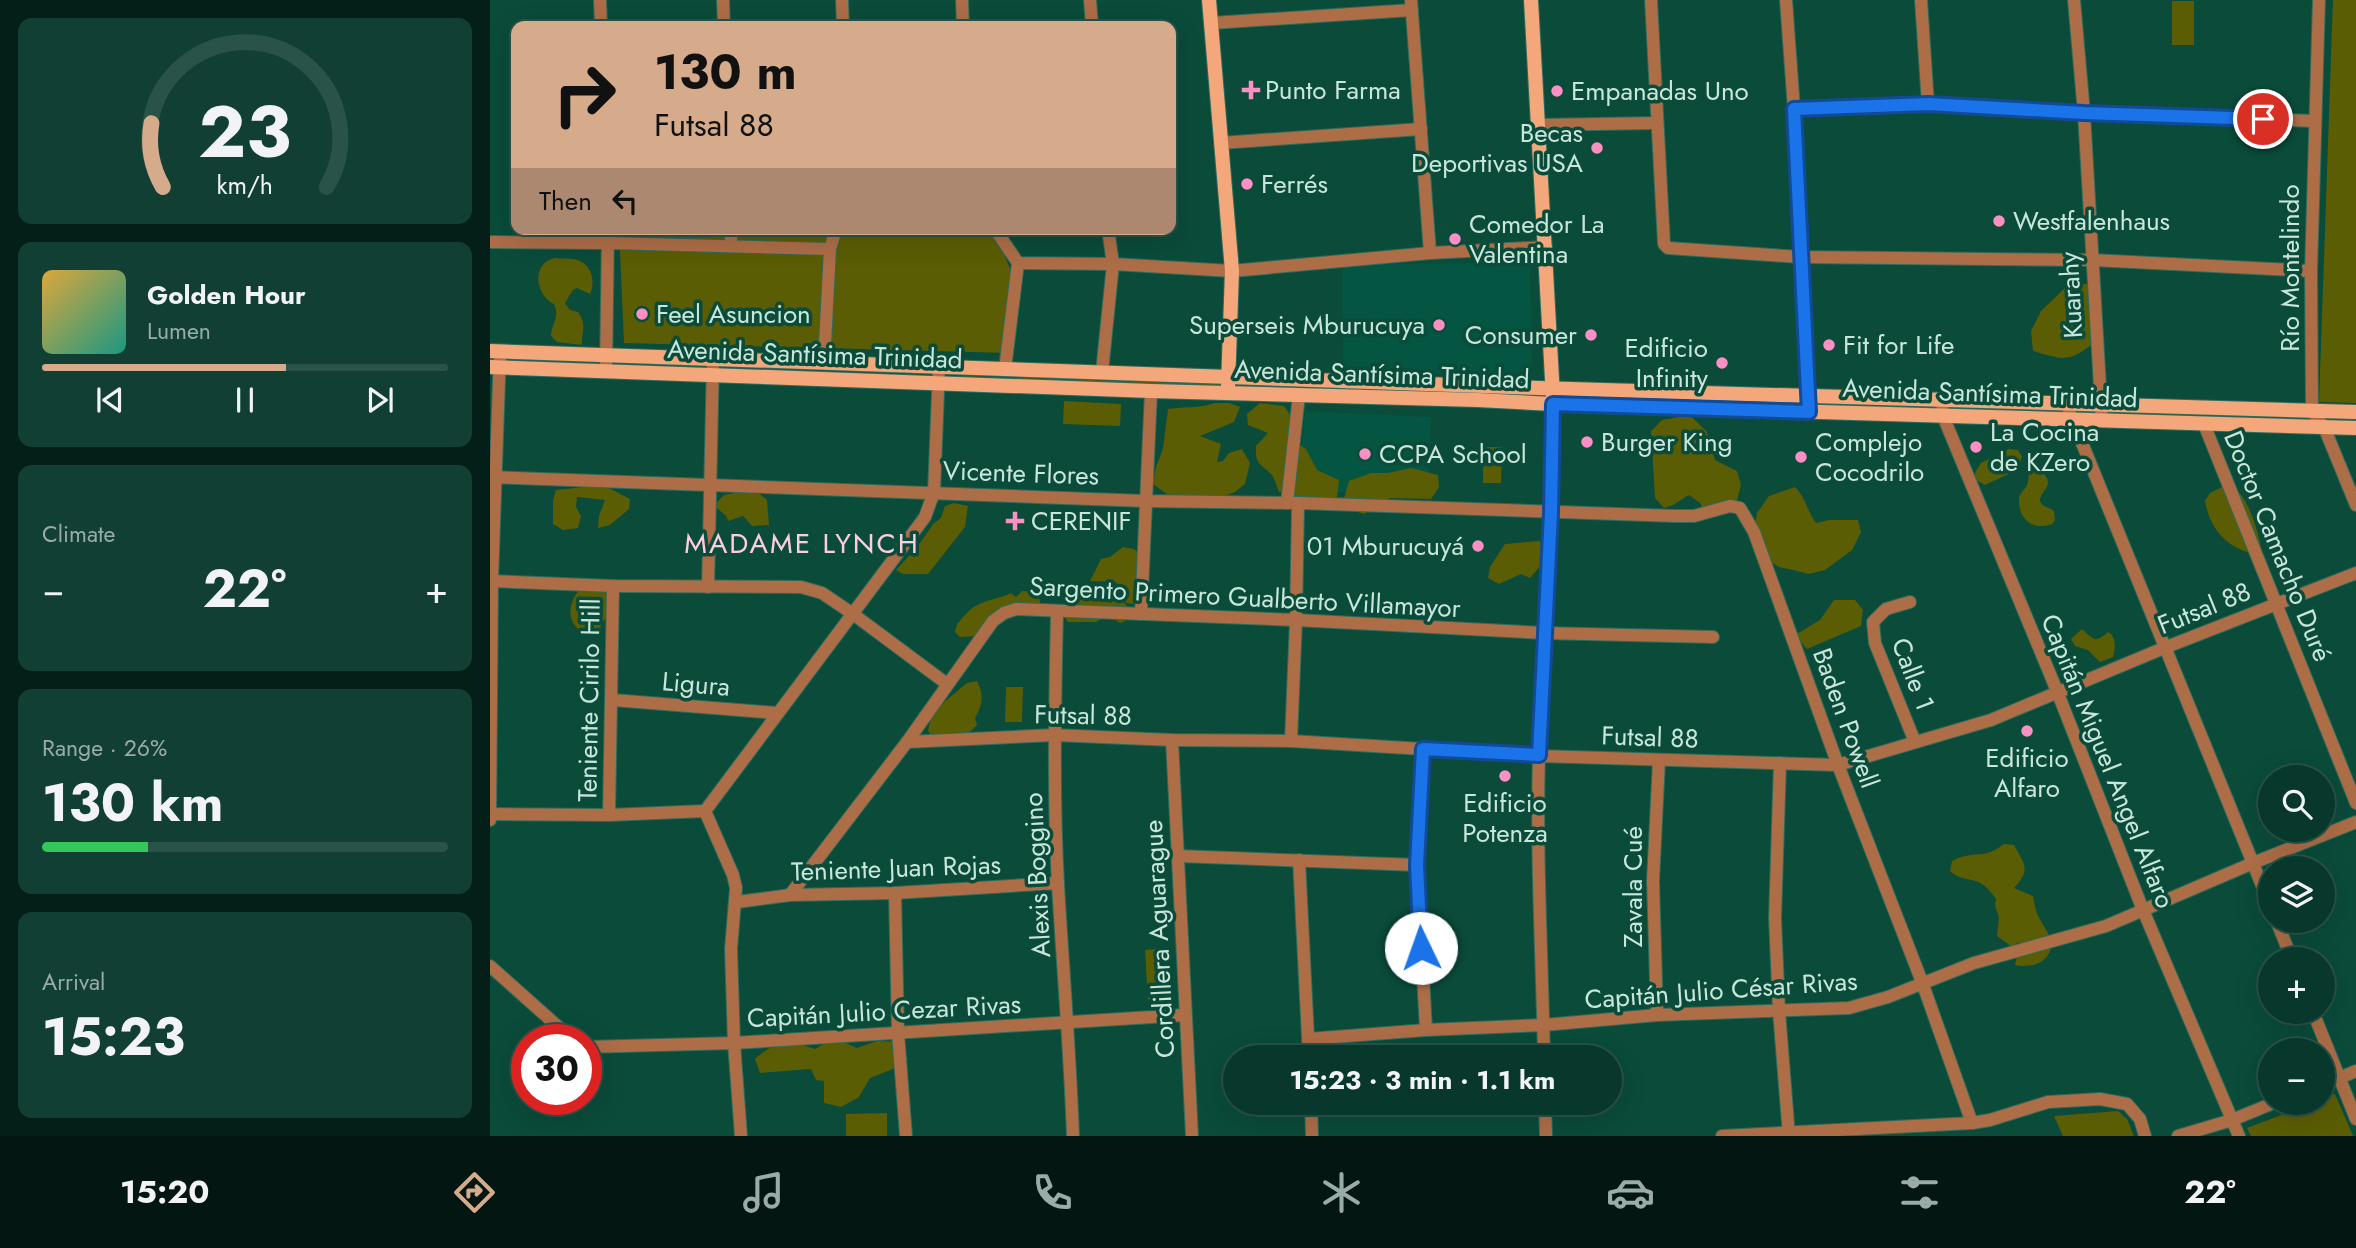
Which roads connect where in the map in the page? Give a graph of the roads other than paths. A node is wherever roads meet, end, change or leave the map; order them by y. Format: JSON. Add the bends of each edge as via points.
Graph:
{"nodes":[{"id":1,"x":600,"y":0,"type":"edge"},
{"id":2,"x":723,"y":0,"type":"edge"},
{"id":3,"x":842,"y":0,"type":"edge"},
{"id":4,"x":962,"y":0,"type":"edge"},
{"id":5,"x":1090,"y":0,"type":"edge"},
{"id":6,"x":1209,"y":0,"type":"edge"},
{"id":7,"x":1531,"y":0,"type":"edge"},
{"id":8,"x":1651,"y":0,"type":"edge"},
{"id":9,"x":1786,"y":0,"type":"edge"},
{"id":10,"x":1921,"y":0,"type":"edge"},
{"id":11,"x":2074,"y":0,"type":"edge"},
{"id":12,"x":2319,"y":0,"type":"edge"},
{"id":13,"x":1412,"y":5,"type":"edge"},
{"id":14,"x":601,"y":21,"type":"edge"},
{"id":15,"x":724,"y":21,"type":"edge"},
{"id":16,"x":843,"y":21,"type":"edge"},
{"id":17,"x":964,"y":21,"type":"edge"},
{"id":18,"x":1092,"y":21,"type":"edge"},
{"id":19,"x":1212,"y":23,"type":"junction"},
{"id":20,"x":1928,"y":104,"type":"junction"},
{"id":21,"x":1794,"y":109,"type":"junction"},
{"id":22,"x":2084,"y":113,"type":"junction"},
{"id":23,"x":2314,"y":121,"type":"junction"},
{"id":24,"x":1656,"y":123,"type":"junction"},
{"id":25,"x":1538,"y":125,"type":"junction"},
{"id":26,"x":1421,"y":129,"type":"junction"},
{"id":27,"x":1220,"y":143,"type":"junction"},
{"id":28,"x":731,"y":235,"type":"edge"},
{"id":29,"x":834,"y":235,"type":"edge"},
{"id":30,"x":999,"y":235,"type":"edge"},
{"id":31,"x":1109,"y":235,"type":"edge"},
{"id":32,"x":608,"y":236,"type":"edge"},
{"id":33,"x":490,"y":242,"type":"edge"},
{"id":34,"x":731,"y":246,"type":"junction"},
{"id":35,"x":1545,"y":247,"type":"junction"},
{"id":36,"x":830,"y":249,"type":"junction"},
{"id":37,"x":1430,"y":253,"type":"junction"},
{"id":38,"x":1800,"y":257,"type":"junction"},
{"id":39,"x":2092,"y":260,"type":"junction"},
{"id":40,"x":1018,"y":263,"type":"junction"},
{"id":41,"x":1113,"y":264,"type":"junction"},
{"id":42,"x":1232,"y":271,"type":"junction"},
{"id":43,"x":2311,"y":271,"type":"junction"},
{"id":44,"x":495,"y":351,"type":"edge"},
{"id":45,"x":606,"y":355,"type":"junction"},
{"id":46,"x":713,"y":359,"type":"junction"},
{"id":47,"x":824,"y":363,"type":"junction"},
{"id":48,"x":495,"y":367,"type":"edge"},
{"id":49,"x":939,"y":367,"type":"junction"},
{"id":50,"x":1005,"y":369,"type":"junction"},
{"id":51,"x":606,"y":371,"type":"junction"},
{"id":52,"x":1102,"y":372,"type":"junction"},
{"id":53,"x":714,"y":375,"type":"junction"},
{"id":54,"x":1228,"y":377,"type":"junction"},
{"id":55,"x":939,"y":383,"type":"junction"},
{"id":56,"x":1553,"y":388,"type":"junction"},
{"id":57,"x":1151,"y":391,"type":"junction"},
{"id":58,"x":1676,"y":392,"type":"junction"},
{"id":59,"x":1228,"y":393,"type":"junction"},
{"id":60,"x":1298,"y":395,"type":"junction"},
{"id":61,"x":1809,"y":396,"type":"junction"},
{"id":62,"x":1942,"y":401,"type":"junction"},
{"id":63,"x":1553,"y":404,"type":"junction"},
{"id":64,"x":2066,"y":404,"type":"junction"},
{"id":65,"x":2100,"y":405,"type":"junction"},
{"id":66,"x":1674,"y":408,"type":"junction"},
{"id":67,"x":2312,"y":411,"type":"junction"},
{"id":68,"x":1809,"y":412,"type":"junction"},
{"id":69,"x":2356,"y":412,"type":"edge"},
{"id":70,"x":1943,"y":416,"type":"junction"},
{"id":71,"x":2072,"y":420,"type":"junction"},
{"id":72,"x":2102,"y":421,"type":"junction"},
{"id":73,"x":2204,"y":424,"type":"junction"},
{"id":74,"x":2324,"y":427,"type":"junction"},
{"id":75,"x":2356,"y":428,"type":"edge"},
{"id":76,"x":493,"y":477,"type":"edge"},
{"id":77,"x":711,"y":486,"type":"junction"},
{"id":78,"x":934,"y":492,"type":"junction"},
{"id":79,"x":1146,"y":501,"type":"junction"},
{"id":80,"x":1293,"y":503,"type":"junction"},
{"id":81,"x":2356,"y":505,"type":"edge"},
{"id":82,"x":1551,"y":513,"type":"junction"},
{"id":83,"x":2356,"y":573,"type":"edge"},
{"id":84,"x":491,"y":581,"type":"edge"},
{"id":85,"x":613,"y":586,"type":"junction"},
{"id":86,"x":708,"y":586,"type":"junction"},
{"id":87,"x":1910,"y":602,"type":"dead end"},
{"id":88,"x":2277,"y":604,"type":"junction"},
{"id":89,"x":1057,"y":612,"type":"junction"},
{"id":90,"x":853,"y":614,"type":"junction"},
{"id":91,"x":1141,"y":614,"type":"junction"},
{"id":92,"x":1296,"y":620,"type":"junction"},
{"id":93,"x":1544,"y":633,"type":"junction"},
{"id":94,"x":1713,"y":637,"type":"dead end"},
{"id":95,"x":2164,"y":648,"type":"junction"},
{"id":96,"x":947,"y":684,"type":"junction"},
{"id":97,"x":2057,"y":691,"type":"junction"},
{"id":98,"x":613,"y":700,"type":"junction"},
{"id":99,"x":776,"y":713,"type":"junction"},
{"id":100,"x":1054,"y":735,"type":"junction"},
{"id":101,"x":1172,"y":740,"type":"junction"},
{"id":102,"x":1291,"y":741,"type":"junction"},
{"id":103,"x":1915,"y":741,"type":"junction"},
{"id":104,"x":907,"y":742,"type":"junction"},
{"id":105,"x":1423,"y":749,"type":"junction"},
{"id":106,"x":1539,"y":755,"type":"junction"},
{"id":107,"x":1659,"y":760,"type":"junction"},
{"id":108,"x":1780,"y":763,"type":"junction"},
{"id":109,"x":1838,"y":765,"type":"junction"},
{"id":110,"x":2356,"y":803,"type":"edge"},
{"id":111,"x":705,"y":811,"type":"junction"},
{"id":112,"x":490,"y":814,"type":"edge"},
{"id":113,"x":610,"y":815,"type":"junction"},
{"id":114,"x":490,"y":820,"type":"edge"},
{"id":115,"x":2356,"y":822,"type":"edge"},
{"id":116,"x":1178,"y":856,"type":"junction"},
{"id":117,"x":1299,"y":860,"type":"junction"},
{"id":118,"x":2253,"y":863,"type":"junction"},
{"id":119,"x":1417,"y":865,"type":"junction"},
{"id":120,"x":2258,"y":875,"type":"edge"},
{"id":121,"x":1058,"y":883,"type":"junction"},
{"id":122,"x":895,"y":893,"type":"junction"},
{"id":123,"x":790,"y":895,"type":"junction"},
{"id":124,"x":737,"y":902,"type":"junction"},
{"id":125,"x":2143,"y":910,"type":"junction"},
{"id":126,"x":490,"y":966,"type":"edge"},
{"id":127,"x":1922,"y":982,"type":"junction"},
{"id":128,"x":1779,"y":1011,"type":"junction"},
{"id":129,"x":1184,"y":1015,"type":"junction"},
{"id":130,"x":1657,"y":1015,"type":"junction"},
{"id":131,"x":1068,"y":1023,"type":"junction"},
{"id":132,"x":555,"y":1024,"type":"edge"},
{"id":133,"x":2318,"y":1024,"type":"edge"},
{"id":134,"x":1544,"y":1026,"type":"junction"},
{"id":135,"x":1426,"y":1030,"type":"junction"},
{"id":136,"x":898,"y":1033,"type":"junction"},
{"id":137,"x":1308,"y":1039,"type":"junction"},
{"id":138,"x":734,"y":1043,"type":"junction"},
{"id":139,"x":1308,"y":1045,"type":"edge"},
{"id":140,"x":1544,"y":1045,"type":"edge"},
{"id":141,"x":602,"y":1046,"type":"edge"},
{"id":142,"x":2356,"y":1071,"type":"edge"},
{"id":143,"x":2340,"y":1078,"type":"junction"},
{"id":144,"x":2335,"y":1080,"type":"edge"},
{"id":145,"x":2258,"y":1109,"type":"edge"},
{"id":146,"x":1311,"y":1115,"type":"edge"},
{"id":147,"x":1545,"y":1115,"type":"edge"},
{"id":148,"x":2232,"y":1119,"type":"junction"},
{"id":149,"x":2356,"y":1119,"type":"edge"},
{"id":150,"x":1972,"y":1123,"type":"junction"},
{"id":151,"x":1926,"y":1130,"type":"edge"},
{"id":152,"x":1789,"y":1134,"type":"edge"},
{"id":153,"x":741,"y":1136,"type":"edge"},
{"id":154,"x":906,"y":1136,"type":"edge"},
{"id":155,"x":1073,"y":1136,"type":"edge"},
{"id":156,"x":1192,"y":1136,"type":"edge"},
{"id":157,"x":1312,"y":1136,"type":"edge"},
{"id":158,"x":1546,"y":1136,"type":"edge"},
{"id":159,"x":1722,"y":1136,"type":"edge"},
{"id":160,"x":2146,"y":1136,"type":"edge"},
{"id":161,"x":2178,"y":1136,"type":"edge"},
{"id":162,"x":2239,"y":1136,"type":"edge"}],
"edges":[{"from":1,"to":14,"type":"street"},
{"from":2,"to":15,"type":"street"},
{"from":3,"to":16,"type":"street"},
{"from":4,"to":17,"type":"street"},
{"from":5,"to":18,"type":"street"},
{"from":6,"to":19,"type":"main road"},
{"from":7,"to":25,"type":"main road"},
{"from":8,"to":24,"type":"street"},
{"from":9,"to":21,"type":"street"},
{"from":10,"to":20,"type":"street"},
{"from":11,"to":22,"type":"street","name":"Kuarahy"},
{"from":12,"to":23,"type":"street","name":"Río Montelindo"},
{"from":13,"to":19,"type":"street"},
{"from":13,"to":26,"type":"street"},
{"from":19,"to":27,"type":"main road"},
{"from":20,"to":21,"type":"street"},
{"from":20,"to":22,"type":"street"},
{"from":21,"to":38,"type":"street"},
{"from":22,"to":23,"type":"street"},
{"from":22,"to":39,"type":"street","name":"Kuarahy"},
{"from":23,"to":43,"type":"street","name":"Río Montelindo"},
{"from":24,"to":25,"type":"street"},
{"from":24,"to":38,"type":"street","via":[[1664,244],[1672,250]]},
{"from":25,"to":35,"type":"main road"},
{"from":26,"to":27,"type":"street"},
{"from":26,"to":37,"type":"street"},
{"from":27,"to":42,"type":"main road"},
{"from":28,"to":34,"type":"street"},
{"from":29,"to":36,"type":"street"},
{"from":30,"to":40,"type":"street"},
{"from":31,"to":41,"type":"street"},
{"from":32,"to":33,"type":"street"},
{"from":32,"to":34,"type":"street"},
{"from":32,"to":45,"type":"street"},
{"from":34,"to":36,"type":"street"},
{"from":35,"to":37,"type":"street"},
{"from":35,"to":56,"type":"main road"},
{"from":36,"to":47,"type":"street"},
{"from":37,"to":42,"type":"street"},
{"from":38,"to":39,"type":"street"},
{"from":38,"to":61,"type":"street"},
{"from":39,"to":43,"type":"street"},
{"from":39,"to":65,"type":"street","name":"Kuarahy"},
{"from":40,"to":41,"type":"street"},
{"from":40,"to":50,"type":"street"},
{"from":41,"to":42,"type":"street"},
{"from":41,"to":52,"type":"street"},
{"from":42,"to":54,"type":"main road"},
{"from":43,"to":67,"type":"street","name":"Río Montelindo"},
{"from":44,"to":45,"type":"main road","name":"Avenida Santísima Trinidad"},
{"from":44,"to":48,"type":"street"},
{"from":45,"to":46,"type":"main road","name":"Avenida Santísima Trinidad"},
{"from":45,"to":51,"type":"street"},
{"from":46,"to":47,"type":"main road","name":"Avenida Santísima Trinidad"},
{"from":46,"to":53,"type":"street"},
{"from":47,"to":49,"type":"main road","name":"Avenida Santísima Trinidad"},
{"from":48,"to":51,"type":"main road","name":"Avenida Santísima Trinidad"},
{"from":48,"to":76,"type":"street"},
{"from":49,"to":50,"type":"main road","name":"Avenida Santísima Trinidad"},
{"from":49,"to":55,"type":"street"},
{"from":50,"to":52,"type":"main road","name":"Avenida Santísima Trinidad"},
{"from":51,"to":53,"type":"main road","name":"Avenida Santísima Trinidad"},
{"from":52,"to":54,"type":"main road","name":"Avenida Santísima Trinidad"},
{"from":53,"to":55,"type":"main road","name":"Avenida Santísima Trinidad"},
{"from":53,"to":77,"type":"street"},
{"from":54,"to":56,"type":"main road","name":"Avenida Santísima Trinidad"},
{"from":54,"to":59,"type":"main road"},
{"from":55,"to":57,"type":"main road","name":"Avenida Santísima Trinidad"},
{"from":55,"to":78,"type":"street"},
{"from":56,"to":58,"type":"main road","name":"Avenida Santísima Trinidad"},
{"from":56,"to":63,"type":"main road"},
{"from":57,"to":59,"type":"main road","name":"Avenida Santísima Trinidad"},
{"from":57,"to":79,"type":"street"},
{"from":58,"to":61,"type":"main road","name":"Avenida Santísima Trinidad"},
{"from":58,"to":66,"type":"main road"},
{"from":59,"to":60,"type":"main road","name":"Avenida Santísima Trinidad"},
{"from":60,"to":63,"type":"main road","name":"Avenida Santísima Trinidad"},
{"from":60,"to":80,"type":"street"},
{"from":61,"to":62,"type":"main road","name":"Avenida Santísima Trinidad"},
{"from":61,"to":68,"type":"street"},
{"from":62,"to":64,"type":"main road","name":"Avenida Santísima Trinidad"},
{"from":62,"to":70,"type":"street","name":"Capitán Miguel Angel Alfaro"},
{"from":63,"to":66,"type":"main road","name":"Avenida Santísima Trinidad"},
{"from":63,"to":82,"type":"street"},
{"from":64,"to":65,"type":"main road","name":"Avenida Santísima Trinidad"},
{"from":64,"to":71,"type":"street"},
{"from":65,"to":67,"type":"main road","name":"Avenida Santísima Trinidad"},
{"from":65,"to":72,"type":"street","name":"Kuarahy"},
{"from":66,"to":68,"type":"main road","name":"Avenida Santísima Trinidad"},
{"from":67,"to":69,"type":"main road","name":"Avenida Santísima Trinidad"},
{"from":67,"to":74,"type":"street"},
{"from":68,"to":70,"type":"main road","name":"Avenida Santísima Trinidad"},
{"from":70,"to":71,"type":"main road","name":"Avenida Santísima Trinidad"},
{"from":70,"to":97,"type":"street","name":"Capitán Miguel Angel Alfaro"},
{"from":71,"to":72,"type":"main road","name":"Avenida Santísima Trinidad"},
{"from":71,"to":95,"type":"street"},
{"from":72,"to":73,"type":"main road","name":"Avenida Santísima Trinidad"},
{"from":73,"to":74,"type":"main road","name":"Avenida Santísima Trinidad"},
{"from":73,"to":88,"type":"street","name":"Doctor Camacho Duré"},
{"from":74,"to":75,"type":"main road","name":"Avenida Santísima Trinidad"},
{"from":74,"to":81,"type":"street"},
{"from":76,"to":77,"type":"street","name":"Vicente Flores"},
{"from":76,"to":84,"type":"street"},
{"from":77,"to":78,"type":"street","name":"Vicente Flores"},
{"from":77,"to":86,"type":"street"},
{"from":78,"to":79,"type":"street","name":"Vicente Flores"},
{"from":78,"to":90,"type":"street","via":[[925,517]]},
{"from":79,"to":80,"type":"street","name":"Vicente Flores"},
{"from":79,"to":91,"type":"street"},
{"from":80,"to":82,"type":"street","name":"Vicente Flores"},
{"from":80,"to":92,"type":"street"},
{"from":82,"to":93,"type":"street"},
{"from":82,"to":109,"type":"street","name":"Baden Powell","via":[[1694,516],[1730,506],[1740,508],[1754,532]]},
{"from":83,"to":88,"type":"street","name":"Futsal 88"},
{"from":84,"to":85,"type":"street"},
{"from":84,"to":112,"type":"street"},
{"from":85,"to":86,"type":"street"},
{"from":85,"to":98,"type":"street","name":"Teniente Cirilo Hill"},
{"from":86,"to":90,"type":"street","via":[[801,587],[822,593]]},
{"from":87,"to":103,"type":"street","name":"Calle 1","via":[[1886,609],[1873,622],[1875,643]]},
{"from":88,"to":95,"type":"street","name":"Futsal 88"},
{"from":88,"to":110,"type":"street","name":"Doctor Camacho Duré"},
{"from":89,"to":91,"type":"street","name":"Sargento Primero Gualberto Villamayor"},
{"from":89,"to":96,"type":"street","name":"Sargento Primero Gualberto Villamayor","via":[[1016,609],[1004,613],[993,621]]},
{"from":89,"to":100,"type":"street","name":"Alexis Boggino"},
{"from":90,"to":96,"type":"street"},
{"from":90,"to":99,"type":"street"},
{"from":91,"to":92,"type":"street","name":"Sargento Primero Gualberto Villamayor"},
{"from":92,"to":93,"type":"street","name":"Sargento Primero Gualberto Villamayor"},
{"from":92,"to":102,"type":"street"},
{"from":93,"to":94,"type":"street","name":"Sargento Primero Gualberto Villamayor"},
{"from":93,"to":106,"type":"street"},
{"from":95,"to":97,"type":"street","name":"Futsal 88"},
{"from":95,"to":118,"type":"street"},
{"from":96,"to":104,"type":"street","name":"Sargento Primero Gualberto Villamayor"},
{"from":97,"to":103,"type":"street","name":"Futsal 88","via":[[1991,720]]},
{"from":97,"to":125,"type":"street","name":"Capitán Miguel Angel Alfaro"},
{"from":98,"to":99,"type":"street","name":"Ligura"},
{"from":98,"to":113,"type":"street","name":"Teniente Cirilo Hill"},
{"from":99,"to":111,"type":"street"},
{"from":100,"to":101,"type":"street","name":"Futsal 88"},
{"from":100,"to":104,"type":"street","name":"Futsal 88"},
{"from":100,"to":121,"type":"street","name":"Alexis Boggino"},
{"from":101,"to":102,"type":"street","name":"Futsal 88"},
{"from":101,"to":116,"type":"street","name":"Cordillera Aguarague"},
{"from":102,"to":105,"type":"street","name":"Futsal 88"},
{"from":103,"to":109,"type":"street","name":"Futsal 88"},
{"from":104,"to":123,"type":"street","name":"Sargento Primero Gualberto Villamayor"},
{"from":105,"to":106,"type":"street","name":"Futsal 88"},
{"from":105,"to":119,"type":"street"},
{"from":106,"to":107,"type":"street","name":"Futsal 88"},
{"from":106,"to":134,"type":"street"},
{"from":107,"to":108,"type":"street","name":"Futsal 88"},
{"from":107,"to":130,"type":"street","name":"Zavala Cué","via":[[1653,881]]},
{"from":108,"to":109,"type":"street","name":"Futsal 88"},
{"from":108,"to":128,"type":"street","via":[[1775,918]]},
{"from":109,"to":127,"type":"street","name":"Baden Powell"},
{"from":111,"to":113,"type":"street"},
{"from":111,"to":124,"type":"street","via":[[733,875]]},
{"from":112,"to":113,"type":"street"},
{"from":112,"to":114,"type":"street"},
{"from":115,"to":118,"type":"street","name":"Capitán Julio César Rivas"},
{"from":116,"to":117,"type":"street"},
{"from":116,"to":129,"type":"street","name":"Cordillera Aguarague"},
{"from":117,"to":119,"type":"street"},
{"from":117,"to":137,"type":"street"},
{"from":118,"to":120,"type":"street"},
{"from":118,"to":125,"type":"street","name":"Capitán Julio César Rivas"},
{"from":119,"to":135,"type":"street"},
{"from":121,"to":122,"type":"street","name":"Teniente Juan Rojas"},
{"from":121,"to":131,"type":"street","name":"Alexis Boggino"},
{"from":122,"to":123,"type":"street","name":"Teniente Juan Rojas"},
{"from":122,"to":136,"type":"street"},
{"from":123,"to":124,"type":"street","name":"Teniente Juan Rojas"},
{"from":124,"to":138,"type":"street","via":[[731,948]]},
{"from":125,"to":127,"type":"street","name":"Capitán Julio César Rivas","via":[[2106,926]]},
{"from":125,"to":148,"type":"street","name":"Capitán Miguel Angel Alfaro"},
{"from":126,"to":132,"type":"street"},
{"from":127,"to":128,"type":"street","name":"Capitán Julio César Rivas","via":[[1849,1008]]},
{"from":127,"to":150,"type":"street","name":"Baden Powell"},
{"from":128,"to":130,"type":"street","name":"Capitán Julio César Rivas"},
{"from":128,"to":152,"type":"street"},
{"from":129,"to":131,"type":"street","name":"Capitán Julio Cezar Rivas"},
{"from":129,"to":156,"type":"street","name":"Cordillera Aguarague"},
{"from":130,"to":134,"type":"street","name":"Capitán Julio César Rivas"},
{"from":131,"to":136,"type":"street","name":"Capitán Julio Cezar Rivas"},
{"from":131,"to":155,"type":"street","name":"Alexis Boggino"},
{"from":133,"to":143,"type":"street"},
{"from":134,"to":135,"type":"street","name":"Capitán Julio César Rivas"},
{"from":134,"to":140,"type":"street"},
{"from":135,"to":137,"type":"street","name":"Capitán Julio César Rivas"},
{"from":136,"to":138,"type":"street","name":"Capitán Julio Cezar Rivas"},
{"from":136,"to":154,"type":"street"},
{"from":137,"to":139,"type":"street"},
{"from":138,"to":141,"type":"street","name":"Capitán Julio Cezar Rivas"},
{"from":138,"to":153,"type":"street"},
{"from":142,"to":143,"type":"street"},
{"from":143,"to":144,"type":"street"},
{"from":143,"to":149,"type":"street"},
{"from":145,"to":148,"type":"street"},
{"from":146,"to":157,"type":"street"},
{"from":147,"to":158,"type":"street"},
{"from":148,"to":161,"type":"street"},
{"from":148,"to":162,"type":"street","name":"Capitán Miguel Angel Alfaro"},
{"from":150,"to":151,"type":"street"},
{"from":150,"to":160,"type":"street","via":[[2048,1102],[2116,1100],[2127,1104],[2140,1119]]},
{"from":151,"to":152,"type":"street"},
{"from":152,"to":159,"type":"street"}]}
